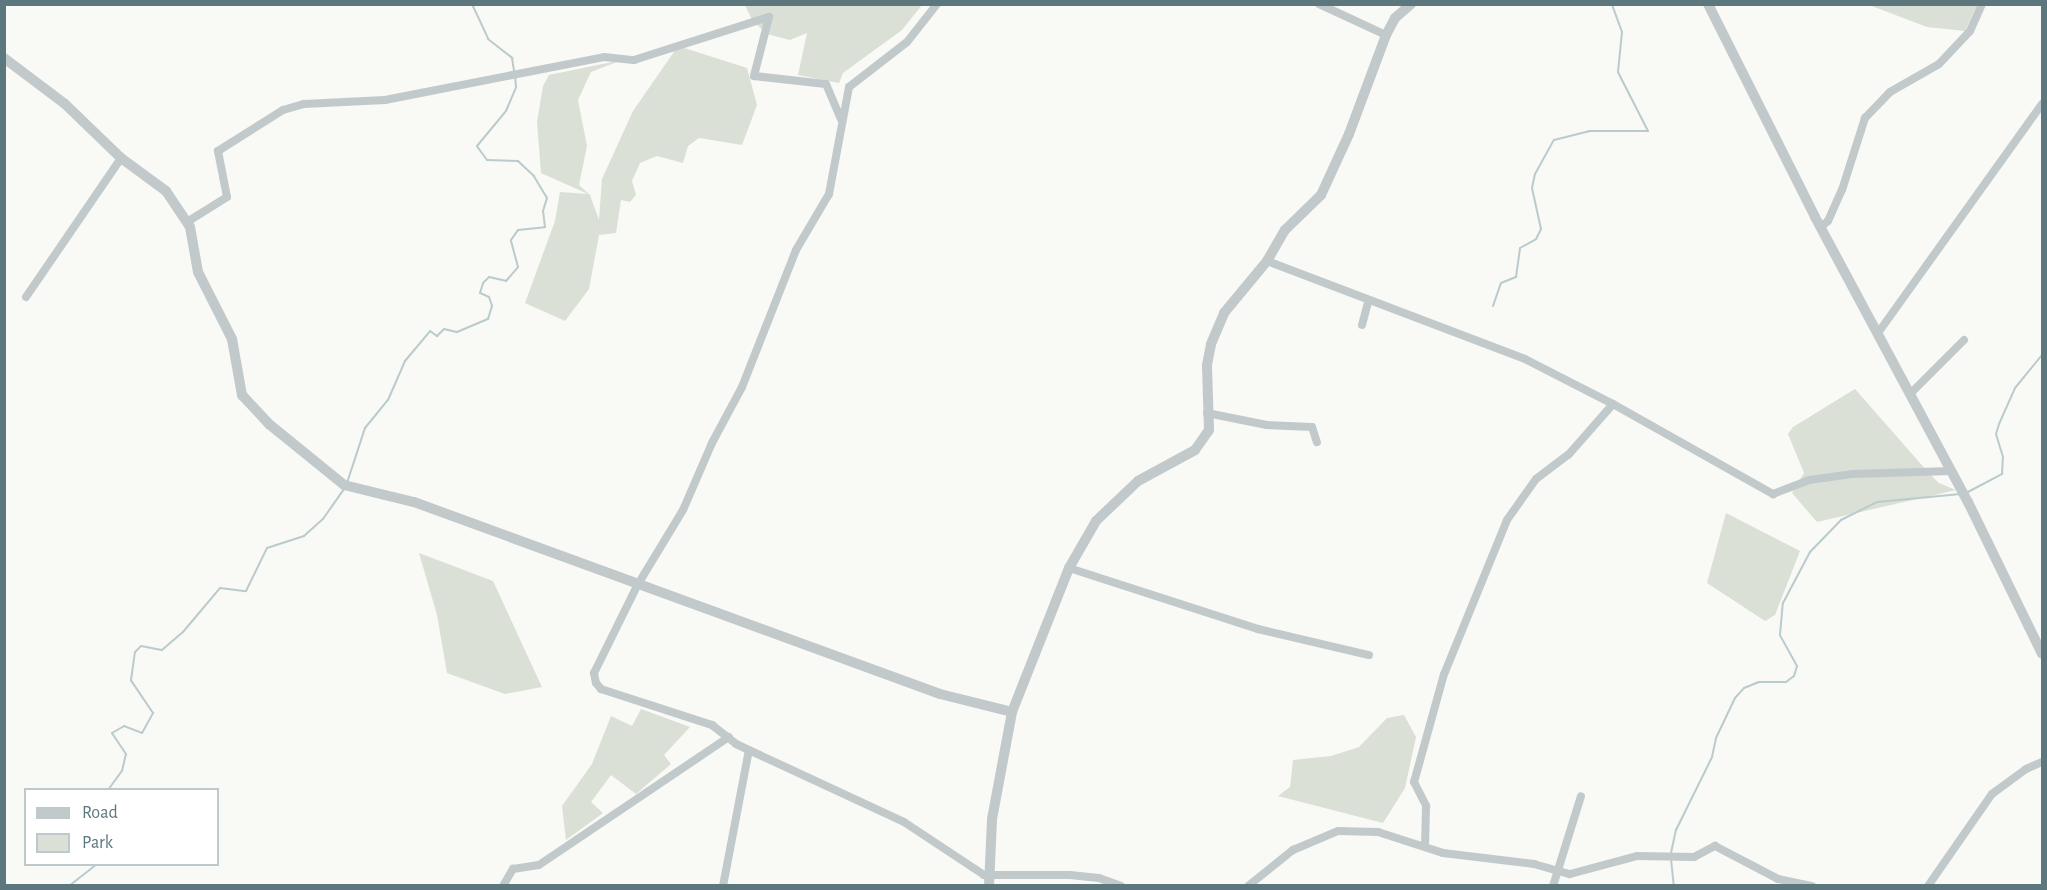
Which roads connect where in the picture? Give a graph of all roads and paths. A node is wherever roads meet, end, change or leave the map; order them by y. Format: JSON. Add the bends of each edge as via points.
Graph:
{"nodes":[{"id":1,"x":937,"y":4,"type":"edge"},
{"id":2,"x":1319,"y":4,"type":"edge"},
{"id":3,"x":1411,"y":4,"type":"edge"},
{"id":4,"x":1708,"y":4,"type":"edge"},
{"id":5,"x":1982,"y":4,"type":"edge"},
{"id":6,"x":1386,"y":35,"type":"junction"},
{"id":7,"x":4,"y":58,"type":"edge"},
{"id":8,"x":2043,"y":104,"type":"edge"},
{"id":9,"x":841,"y":118,"type":"junction"},
{"id":10,"x":121,"y":158,"type":"junction"},
{"id":11,"x":187,"y":222,"type":"junction"},
{"id":12,"x":1821,"y":227,"type":"junction"},
{"id":13,"x":1267,"y":261,"type":"junction"},
{"id":14,"x":26,"y":297,"type":"dead end"},
{"id":15,"x":1368,"y":302,"type":"junction"},
{"id":16,"x":1362,"y":325,"type":"dead end"},
{"id":17,"x":1878,"y":333,"type":"junction"},
{"id":18,"x":1964,"y":340,"type":"dead end"},
{"id":19,"x":1911,"y":393,"type":"junction"},
{"id":20,"x":1612,"y":404,"type":"junction"},
{"id":21,"x":1207,"y":413,"type":"junction"},
{"id":22,"x":1317,"y":442,"type":"dead end"},
{"id":23,"x":1952,"y":471,"type":"junction"},
{"id":24,"x":1069,"y":568,"type":"junction"},
{"id":25,"x":637,"y":586,"type":"junction"},
{"id":26,"x":2043,"y":654,"type":"edge"},
{"id":27,"x":1369,"y":655,"type":"dead end"},
{"id":28,"x":1012,"y":712,"type":"junction"},
{"id":29,"x":729,"y":737,"type":"junction"},
{"id":30,"x":749,"y":750,"type":"junction"},
{"id":31,"x":2043,"y":762,"type":"edge"},
{"id":32,"x":1581,"y":796,"type":"dead end"},
{"id":33,"x":1425,"y":846,"type":"junction"},
{"id":34,"x":1555,"y":872,"type":"junction"},
{"id":35,"x":989,"y":873,"type":"junction"},
{"id":36,"x":503,"y":885,"type":"edge"},
{"id":37,"x":723,"y":885,"type":"edge"},
{"id":38,"x":989,"y":885,"type":"edge"},
{"id":39,"x":1121,"y":885,"type":"edge"},
{"id":40,"x":1248,"y":885,"type":"edge"},
{"id":41,"x":1552,"y":885,"type":"edge"},
{"id":42,"x":1812,"y":885,"type":"edge"},
{"id":43,"x":1928,"y":885,"type":"edge"}],
"edges":[{"from":1,"to":9,"type":"street","via":[[907,42],[849,87]]},
{"from":2,"to":6,"type":"street"},
{"from":3,"to":6,"type":"street","via":[[1395,18]]},
{"from":4,"to":12,"type":"street"},
{"from":5,"to":12,"type":"street","via":[[1970,31],[1947,57],[1890,92],[1865,118],[1842,190],[1828,221]]},
{"from":6,"to":13,"type":"street","via":[[1321,195],[1285,230]]},
{"from":7,"to":10,"type":"street","via":[[65,104]]},
{"from":8,"to":17,"type":"street"},
{"from":9,"to":11,"type":"street","via":[[826,84],[754,76],[769,17],[634,60],[604,57],[385,100],[304,104],[283,110],[218,152],[227,197]]},
{"from":9,"to":25,"type":"street","via":[[829,194],[796,250],[742,387],[682,510]]},
{"from":10,"to":11,"type":"street","via":[[166,191]]},
{"from":10,"to":14,"type":"street"},
{"from":11,"to":25,"type":"street","via":[[198,272],[232,339],[242,395],[269,424],[335,478],[344,485],[414,502]]},
{"from":12,"to":17,"type":"street"},
{"from":13,"to":15,"type":"street"},
{"from":13,"to":21,"type":"street","via":[[1224,313],[1211,344]]},
{"from":15,"to":16,"type":"street"},
{"from":15,"to":20,"type":"street","via":[[1411,313],[1525,359]]},
{"from":17,"to":19,"type":"street"},
{"from":18,"to":19,"type":"street"},
{"from":19,"to":23,"type":"street"},
{"from":20,"to":23,"type":"street","via":[[1773,494],[1809,480],[1852,474]]},
{"from":20,"to":33,"type":"street","via":[[1569,454],[1536,479],[1507,520],[1444,674],[1414,782],[1426,806]]},
{"from":21,"to":22,"type":"street","via":[[1267,425],[1312,427]]},
{"from":21,"to":24,"type":"street","via":[[1209,430],[1195,450],[1138,481],[1096,521]]},
{"from":23,"to":26,"type":"street"},
{"from":24,"to":27,"type":"street","via":[[1258,628]]},
{"from":24,"to":28,"type":"street"},
{"from":25,"to":28,"type":"street","via":[[940,694]]},
{"from":25,"to":29,"type":"street","via":[[594,673],[596,683],[602,689],[704,722]]},
{"from":28,"to":35,"type":"street","via":[[992,819]]},
{"from":29,"to":30,"type":"street"},
{"from":29,"to":36,"type":"street","via":[[539,865],[513,869]]},
{"from":30,"to":35,"type":"street","via":[[904,822],[973,869],[984,875]]},
{"from":30,"to":37,"type":"street"},
{"from":31,"to":43,"type":"street","via":[[1992,794]]},
{"from":32,"to":34,"type":"street"},
{"from":33,"to":34,"type":"street","via":[[1443,853],[1534,864]]},
{"from":33,"to":40,"type":"street","via":[[1378,832],[1338,831],[1293,850]]},
{"from":34,"to":41,"type":"street"},
{"from":34,"to":42,"type":"street","via":[[1570,874],[1658,854],[1694,856],[1715,846],[1778,879]]},
{"from":35,"to":38,"type":"street"},
{"from":35,"to":39,"type":"street","via":[[1090,877]]}]}
